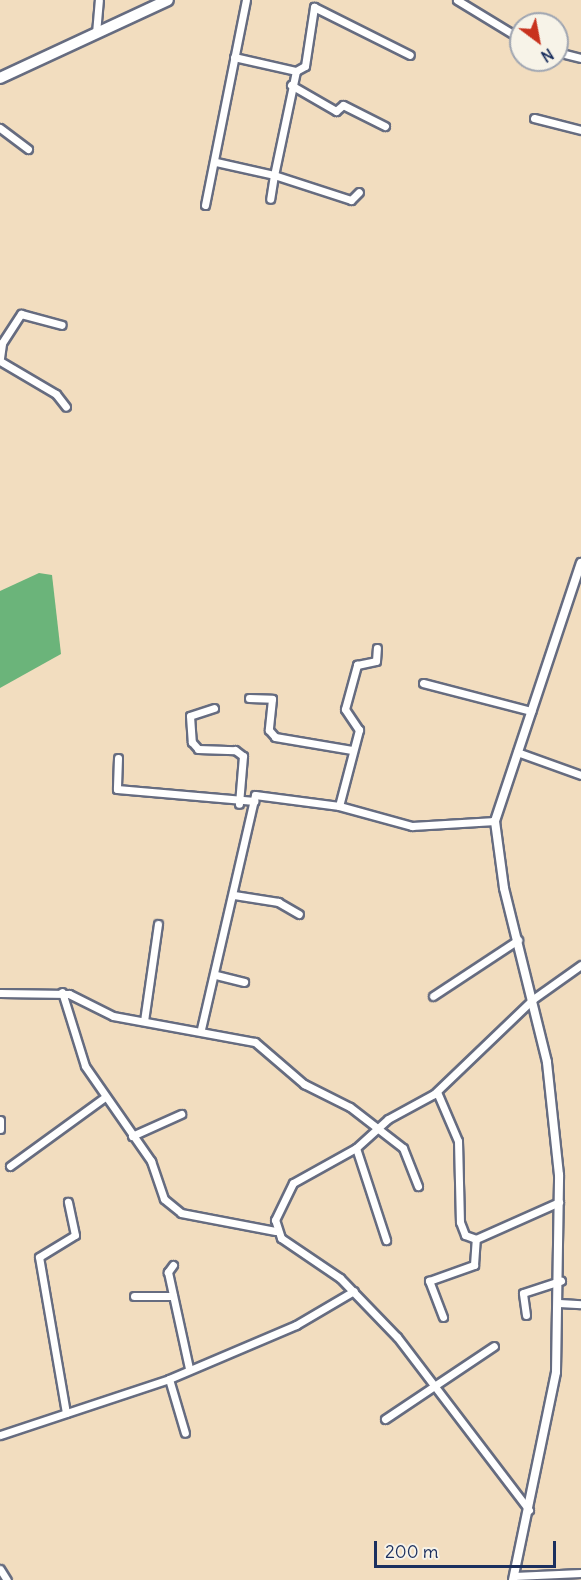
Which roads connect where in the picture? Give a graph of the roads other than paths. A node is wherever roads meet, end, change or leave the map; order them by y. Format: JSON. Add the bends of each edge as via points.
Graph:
{"nodes":[{"id":1,"x":99,"y":0,"type":"edge"},
{"id":2,"x":168,"y":0,"type":"edge"},
{"id":3,"x":246,"y":0,"type":"edge"},
{"id":4,"x":457,"y":0,"type":"edge"},
{"id":5,"x":509,"y":32,"type":"edge"},
{"id":6,"x":96,"y":33,"type":"junction"},
{"id":7,"x":410,"y":55,"type":"dead end"},
{"id":8,"x":234,"y":57,"type":"junction"},
{"id":9,"x":296,"y":71,"type":"junction"},
{"id":10,"x":0,"y":78,"type":"edge"},
{"id":11,"x":291,"y":85,"type":"junction"},
{"id":12,"x":534,"y":118,"type":"dead end"},
{"id":13,"x":386,"y":126,"type":"dead end"},
{"id":14,"x":0,"y":128,"type":"edge"},
{"id":15,"x":581,"y":130,"type":"edge"},
{"id":16,"x":28,"y":149,"type":"dead end"},
{"id":17,"x":216,"y":162,"type":"junction"},
{"id":18,"x":274,"y":175,"type":"junction"},
{"id":19,"x":359,"y":192,"type":"dead end"},
{"id":20,"x":270,"y":199,"type":"dead end"},
{"id":21,"x":205,"y":205,"type":"dead end"},
{"id":22,"x":62,"y":325,"type":"dead end"},
{"id":23,"x":1,"y":343,"type":"edge"},
{"id":24,"x":0,"y":359,"type":"edge"},
{"id":25,"x":66,"y":407,"type":"dead end"},
{"id":26,"x":581,"y":563,"type":"edge"},
{"id":27,"x":376,"y":648,"type":"dead end"},
{"id":28,"x":423,"y":684,"type":"dead end"},
{"id":29,"x":249,"y":698,"type":"dead end"},
{"id":30,"x":214,"y":708,"type":"dead end"},
{"id":31,"x":531,"y":711,"type":"junction"},
{"id":32,"x":352,"y":750,"type":"junction"},
{"id":33,"x":517,"y":752,"type":"junction"},
{"id":34,"x":118,"y":759,"type":"dead end"},
{"id":35,"x":581,"y":775,"type":"edge"},
{"id":36,"x":254,"y":801,"type":"junction"},
{"id":37,"x":239,"y":804,"type":"junction"},
{"id":38,"x":339,"y":806,"type":"junction"},
{"id":39,"x":495,"y":821,"type":"junction"},
{"id":40,"x":234,"y":896,"type":"junction"},
{"id":41,"x":299,"y":914,"type":"dead end"},
{"id":42,"x":158,"y":924,"type":"dead end"},
{"id":43,"x":518,"y":940,"type":"junction"},
{"id":44,"x":581,"y":965,"type":"edge"},
{"id":45,"x":216,"y":975,"type":"junction"},
{"id":46,"x":244,"y":982,"type":"dead end"},
{"id":47,"x":62,"y":992,"type":"junction"},
{"id":48,"x":0,"y":993,"type":"edge"},
{"id":49,"x":433,"y":996,"type":"dead end"},
{"id":50,"x":533,"y":999,"type":"junction"},
{"id":51,"x":144,"y":1021,"type":"junction"},
{"id":52,"x":201,"y":1029,"type":"junction"},
{"id":53,"x":437,"y":1092,"type":"junction"},
{"id":54,"x":105,"y":1097,"type":"junction"},
{"id":55,"x":181,"y":1114,"type":"dead end"},
{"id":56,"x":0,"y":1120,"type":"edge"},
{"id":57,"x":0,"y":1130,"type":"edge"},
{"id":58,"x":375,"y":1130,"type":"junction"},
{"id":59,"x":132,"y":1136,"type":"junction"},
{"id":60,"x":356,"y":1148,"type":"junction"},
{"id":61,"x":10,"y":1167,"type":"dead end"},
{"id":62,"x":418,"y":1186,"type":"dead end"},
{"id":63,"x":68,"y":1202,"type":"dead end"},
{"id":64,"x":559,"y":1202,"type":"junction"},
{"id":65,"x":275,"y":1231,"type":"junction"},
{"id":66,"x":476,"y":1239,"type":"junction"},
{"id":67,"x":386,"y":1240,"type":"dead end"},
{"id":68,"x":173,"y":1265,"type":"dead end"},
{"id":69,"x":561,"y":1281,"type":"junction"},
{"id":70,"x":354,"y":1291,"type":"junction"},
{"id":71,"x":134,"y":1296,"type":"dead end"},
{"id":72,"x":173,"y":1296,"type":"junction"},
{"id":73,"x":559,"y":1303,"type":"junction"},
{"id":74,"x":581,"y":1304,"type":"edge"},
{"id":75,"x":526,"y":1315,"type":"dead end"},
{"id":76,"x":443,"y":1317,"type":"dead end"},
{"id":77,"x":494,"y":1346,"type":"dead end"},
{"id":78,"x":189,"y":1368,"type":"junction"},
{"id":79,"x":169,"y":1379,"type":"junction"},
{"id":80,"x":433,"y":1385,"type":"junction"},
{"id":81,"x":66,"y":1413,"type":"junction"},
{"id":82,"x":386,"y":1419,"type":"dead end"},
{"id":83,"x":185,"y":1433,"type":"dead end"},
{"id":84,"x":0,"y":1435,"type":"edge"},
{"id":85,"x":531,"y":1511,"type":"junction"},
{"id":86,"x":0,"y":1569,"type":"edge"},
{"id":87,"x":581,"y":1573,"type":"edge"},
{"id":88,"x":513,"y":1578,"type":"edge"},
{"id":89,"x":7,"y":1580,"type":"edge"}],
"edges":[{"from":1,"to":6,"type":"street"},
{"from":2,"to":6,"type":"main road"},
{"from":3,"to":8,"type":"street"},
{"from":4,"to":5,"type":"street"},
{"from":6,"to":10,"type":"main road"},
{"from":7,"to":9,"type":"street","via":[[376,43],[314,7],[305,66]]},
{"from":8,"to":9,"type":"street"},
{"from":8,"to":17,"type":"street"},
{"from":9,"to":11,"type":"street"},
{"from":11,"to":13,"type":"street","via":[[336,111],[343,105]]},
{"from":11,"to":18,"type":"street"},
{"from":12,"to":15,"type":"street"},
{"from":14,"to":16,"type":"street"},
{"from":17,"to":18,"type":"street"},
{"from":17,"to":21,"type":"street"},
{"from":18,"to":19,"type":"street","via":[[351,200]]},
{"from":18,"to":20,"type":"street"},
{"from":22,"to":23,"type":"street","via":[[21,314]]},
{"from":23,"to":24,"type":"street"},
{"from":24,"to":25,"type":"street","via":[[56,394]]},
{"from":26,"to":31,"type":"street"},
{"from":27,"to":32,"type":"street","via":[[375,662],[357,665],[345,709],[358,727]]},
{"from":28,"to":31,"type":"street"},
{"from":29,"to":32,"type":"street","via":[[272,699],[269,730],[275,737]]},
{"from":30,"to":37,"type":"street","via":[[190,716],[192,742],[198,748],[243,756]]},
{"from":31,"to":33,"type":"street"},
{"from":32,"to":38,"type":"street"},
{"from":33,"to":35,"type":"street"},
{"from":33,"to":39,"type":"street"},
{"from":34,"to":37,"type":"street","via":[[117,789]]},
{"from":36,"to":37,"type":"street"},
{"from":36,"to":38,"type":"street","via":[[260,794]]},
{"from":36,"to":40,"type":"street"},
{"from":38,"to":39,"type":"street","via":[[412,826]]},
{"from":39,"to":43,"type":"street"},
{"from":40,"to":41,"type":"street","via":[[278,902]]},
{"from":40,"to":45,"type":"street"},
{"from":42,"to":51,"type":"street"},
{"from":43,"to":49,"type":"street"},
{"from":43,"to":50,"type":"street"},
{"from":44,"to":50,"type":"street"},
{"from":45,"to":46,"type":"street"},
{"from":45,"to":52,"type":"street"},
{"from":47,"to":48,"type":"street"},
{"from":47,"to":51,"type":"street","via":[[113,1016]]},
{"from":47,"to":54,"type":"street","via":[[77,1045]]},
{"from":50,"to":53,"type":"street"},
{"from":50,"to":64,"type":"street","via":[[554,1110]]},
{"from":51,"to":52,"type":"street"},
{"from":52,"to":58,"type":"street","via":[[255,1042],[304,1084],[350,1107]]},
{"from":53,"to":58,"type":"street"},
{"from":53,"to":66,"type":"street","via":[[458,1141],[461,1227]]},
{"from":54,"to":59,"type":"street"},
{"from":54,"to":61,"type":"street"},
{"from":55,"to":59,"type":"street"},
{"from":56,"to":57,"type":"street"},
{"from":58,"to":60,"type":"street"},
{"from":58,"to":62,"type":"street","via":[[407,1153]]},
{"from":59,"to":65,"type":"street","via":[[151,1161],[164,1199],[175,1209]]},
{"from":60,"to":65,"type":"street","via":[[291,1185]]},
{"from":60,"to":67,"type":"street"},
{"from":63,"to":81,"type":"street","via":[[75,1235],[39,1257]]},
{"from":64,"to":66,"type":"street"},
{"from":64,"to":69,"type":"street"},
{"from":65,"to":70,"type":"street"},
{"from":66,"to":76,"type":"street","via":[[474,1265],[429,1281]]},
{"from":68,"to":72,"type":"street","via":[[168,1272]]},
{"from":69,"to":73,"type":"street"},
{"from":69,"to":75,"type":"street","via":[[523,1293]]},
{"from":70,"to":78,"type":"street","via":[[296,1324]]},
{"from":70,"to":80,"type":"street"},
{"from":71,"to":72,"type":"street"},
{"from":72,"to":78,"type":"street"},
{"from":73,"to":74,"type":"street"},
{"from":73,"to":85,"type":"street","via":[[556,1372]]},
{"from":77,"to":80,"type":"street"},
{"from":78,"to":79,"type":"street"},
{"from":79,"to":81,"type":"street"},
{"from":79,"to":83,"type":"street"},
{"from":80,"to":82,"type":"street"},
{"from":80,"to":85,"type":"street"},
{"from":81,"to":84,"type":"street"},
{"from":85,"to":88,"type":"street"},
{"from":86,"to":89,"type":"street"},
{"from":87,"to":88,"type":"street"}]}
